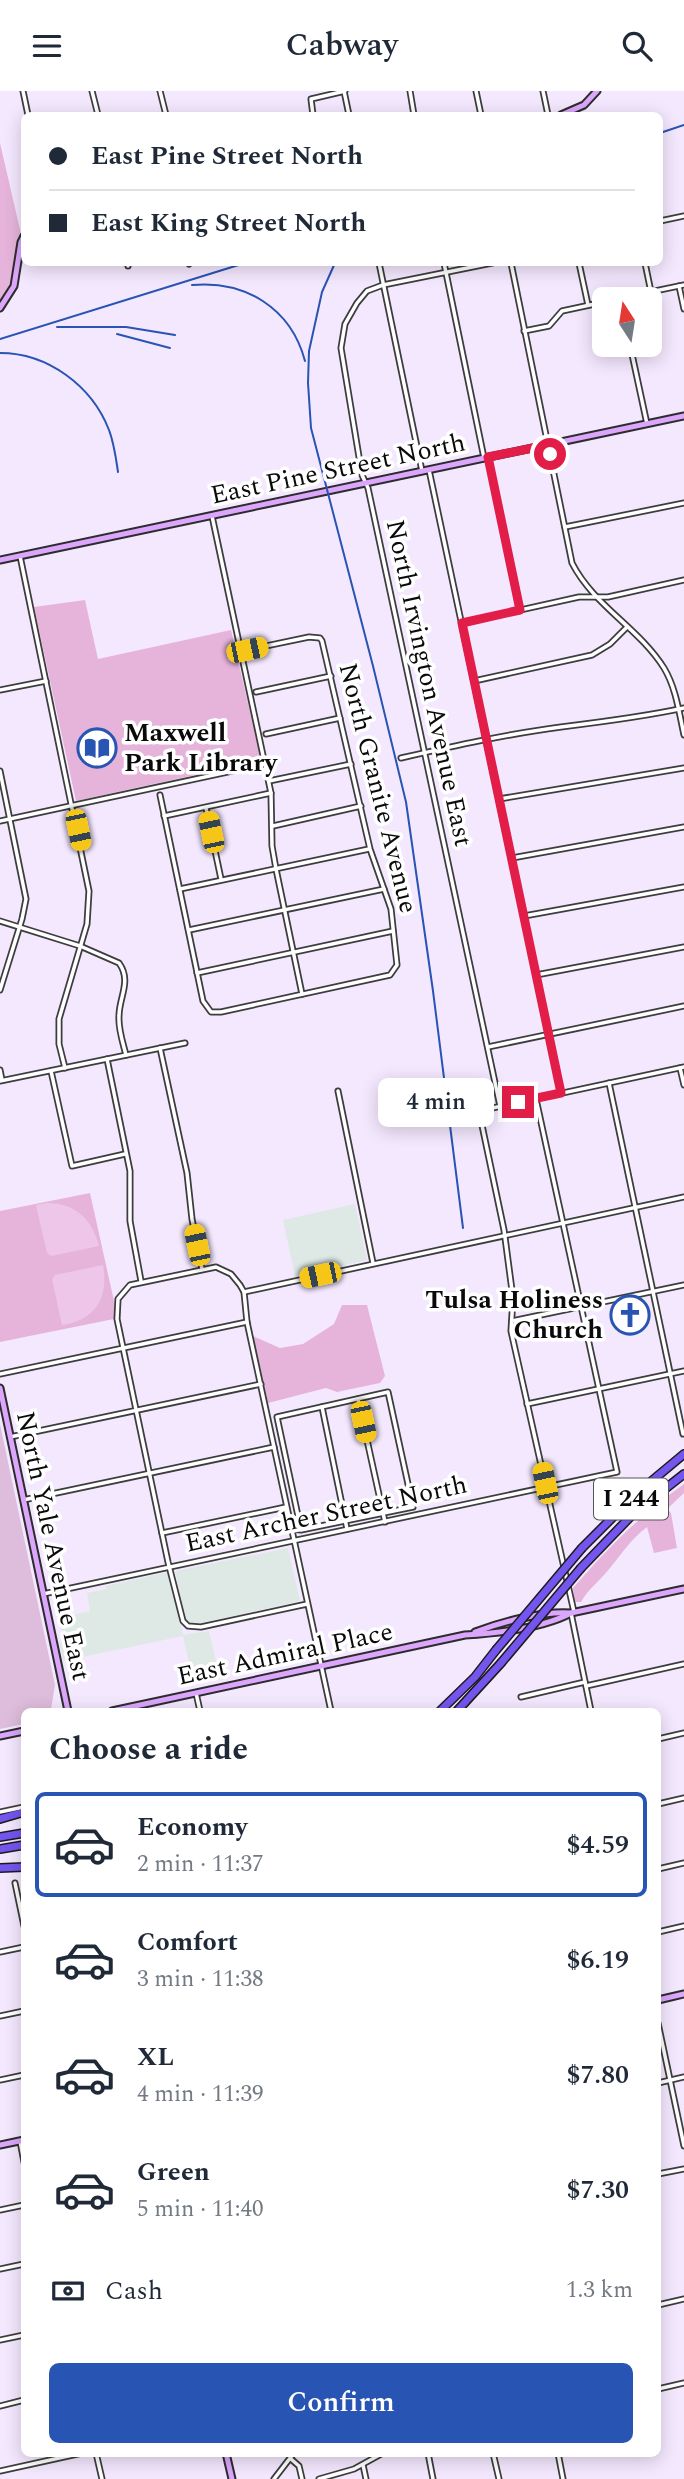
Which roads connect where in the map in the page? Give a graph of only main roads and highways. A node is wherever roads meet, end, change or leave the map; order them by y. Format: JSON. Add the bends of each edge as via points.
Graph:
{"nodes":[{"id":1,"x":597,"y":91,"type":"edge"},
{"id":2,"x":568,"y":112,"type":"edge"},
{"id":3,"x":21,"y":248,"type":"edge"},
{"id":4,"x":0,"y":308,"type":"edge"},
{"id":5,"x":684,"y":416,"type":"edge"},
{"id":6,"x":0,"y":560,"type":"edge"},
{"id":7,"x":0,"y":1388,"type":"edge"},
{"id":8,"x":684,"y":1454,"type":"edge"},
{"id":9,"x":684,"y":1475,"type":"edge"},
{"id":10,"x":684,"y":1589,"type":"edge"},
{"id":11,"x":67,"y":1708,"type":"edge"},
{"id":12,"x":125,"y":1708,"type":"edge"},
{"id":13,"x":443,"y":1708,"type":"edge"},
{"id":14,"x":460,"y":1708,"type":"edge"},
{"id":15,"x":21,"y":1732,"type":"edge"},
{"id":16,"x":0,"y":1736,"type":"edge"},
{"id":17,"x":21,"y":1811,"type":"edge"},
{"id":18,"x":0,"y":1819,"type":"edge"},
{"id":19,"x":21,"y":1834,"type":"edge"},
{"id":20,"x":0,"y":1837,"type":"edge"},
{"id":21,"x":21,"y":1846,"type":"edge"},
{"id":22,"x":0,"y":1849,"type":"edge"},
{"id":23,"x":21,"y":1867,"type":"edge"},
{"id":24,"x":0,"y":1868,"type":"edge"},
{"id":25,"x":684,"y":1994,"type":"edge"},
{"id":26,"x":661,"y":1999,"type":"edge"},
{"id":27,"x":21,"y":2140,"type":"edge"},
{"id":28,"x":0,"y":2145,"type":"edge"},
{"id":29,"x":227,"y":2457,"type":"edge"},
{"id":30,"x":232,"y":2479,"type":"edge"}],
"edges":[{"from":1,"to":2,"type":"main road"},
{"from":3,"to":4,"type":"main road","via":[[14,286]]},
{"from":5,"to":6,"type":"main road","name":"East Pine Street North"},
{"from":7,"to":11,"type":"main road","name":"North Yale Avenue East"},
{"from":8,"to":13,"type":"highway","number":"I 244","bridge":true,"via":[[582,1548],[475,1677]]},
{"from":9,"to":14,"type":"highway","number":"I 244","bridge":true,"via":[[632,1515],[580,1568]]},
{"from":10,"to":12,"type":"main road","name":"East Admiral Place","via":[[572,1612],[551,1621]]},
{"from":15,"to":16,"type":"main road"},
{"from":17,"to":18,"type":"highway"},
{"from":19,"to":20,"type":"highway"},
{"from":21,"to":22,"type":"highway"},
{"from":23,"to":24,"type":"highway"},
{"from":25,"to":26,"type":"main road"},
{"from":27,"to":28,"type":"main road"},
{"from":29,"to":30,"type":"main road"}]}
